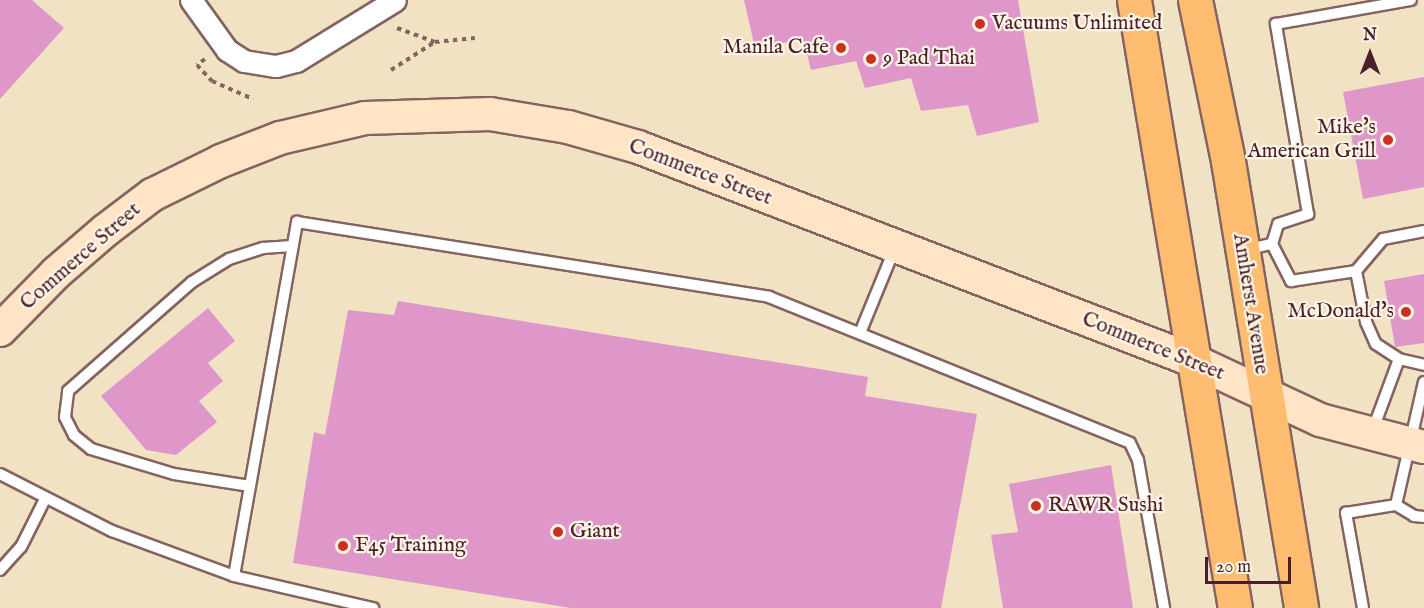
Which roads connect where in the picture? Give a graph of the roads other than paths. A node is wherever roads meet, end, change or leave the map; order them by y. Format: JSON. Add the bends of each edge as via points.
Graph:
{"nodes":[{"id":1,"x":191,"y":0,"type":"edge"},
{"id":2,"x":395,"y":0,"type":"edge"},
{"id":3,"x":1134,"y":0,"type":"edge"},
{"id":4,"x":1195,"y":0,"type":"edge"},
{"id":5,"x":1411,"y":0,"type":"edge"},
{"id":6,"x":1424,"y":231,"type":"edge"},
{"id":7,"x":292,"y":246,"type":"junction"},
{"id":8,"x":1257,"y":247,"type":"junction"},
{"id":9,"x":894,"y":248,"type":"junction"},
{"id":10,"x":1356,"y":271,"type":"junction"},
{"id":11,"x":0,"y":330,"type":"edge"},
{"id":12,"x":860,"y":333,"type":"junction"},
{"id":13,"x":1399,"y":359,"type":"junction"},
{"id":14,"x":1192,"y":360,"type":"junction"},
{"id":15,"x":1424,"y":365,"type":"edge"},
{"id":16,"x":1424,"y":382,"type":"edge"},
{"id":17,"x":1263,"y":392,"type":"junction"},
{"id":18,"x":1371,"y":435,"type":"junction"},
{"id":19,"x":1416,"y":446,"type":"edge"},
{"id":20,"x":0,"y":474,"type":"edge"},
{"id":21,"x":250,"y":486,"type":"junction"},
{"id":22,"x":45,"y":499,"type":"junction"},
{"id":23,"x":1396,"y":505,"type":"junction"},
{"id":24,"x":1424,"y":517,"type":"edge"},
{"id":25,"x":0,"y":570,"type":"edge"},
{"id":26,"x":234,"y":576,"type":"junction"},
{"id":27,"x":373,"y":608,"type":"edge"},
{"id":28,"x":1164,"y":608,"type":"edge"},
{"id":29,"x":1235,"y":608,"type":"edge"},
{"id":30,"x":1301,"y":608,"type":"edge"},
{"id":31,"x":1363,"y":608,"type":"edge"}],
"edges":[{"from":1,"to":2,"type":"street","via":[[227,50],[256,65],[276,66],[296,61]]},
{"from":3,"to":14,"type":"main road"},
{"from":4,"to":8,"type":"main road","name":"Amherst Avenue","via":[[1228,161]]},
{"from":5,"to":8,"type":"lane","via":[[1276,24],[1308,214],[1278,224]]},
{"from":6,"to":10,"type":"lane","via":[[1383,239]]},
{"from":7,"to":12,"type":"lane","via":[[297,222],[769,297]]},
{"from":7,"to":21,"type":"lane"},
{"from":7,"to":21,"type":"lane","via":[[263,248],[229,259],[192,282],[68,391],[65,417],[74,435],[91,449],[174,474]]},
{"from":8,"to":10,"type":"lane","via":[[1290,281]]},
{"from":8,"to":17,"type":"main road","name":"Amherst Avenue"},
{"from":9,"to":11,"type":"street","name":"Commerce Street","via":[[638,147],[568,127],[490,114],[365,118],[280,138],[152,195],[56,273]]},
{"from":9,"to":12,"type":"lane"},
{"from":9,"to":14,"type":"street","name":"Commerce Street"},
{"from":10,"to":13,"type":"lane","via":[[1366,322],[1376,344]]},
{"from":12,"to":28,"type":"lane","via":[[1130,443],[1138,460]]},
{"from":13,"to":15,"type":"lane"},
{"from":13,"to":18,"type":"lane"},
{"from":14,"to":17,"type":"street","name":"Commerce Street"},
{"from":14,"to":29,"type":"main road"},
{"from":16,"to":19,"type":"lane"},
{"from":17,"to":18,"type":"street","name":"Commerce Street","via":[[1320,420]]},
{"from":17,"to":30,"type":"main road","name":"Amherst Avenue"},
{"from":18,"to":19,"type":"street","name":"Commerce Street"},
{"from":19,"to":23,"type":"lane"},
{"from":20,"to":22,"type":"lane"},
{"from":21,"to":26,"type":"lane"},
{"from":22,"to":25,"type":"lane","via":[[21,547]]},
{"from":22,"to":26,"type":"lane","via":[[112,531]]},
{"from":23,"to":24,"type":"lane"},
{"from":23,"to":31,"type":"lane","via":[[1346,513]]},
{"from":26,"to":27,"type":"lane"}]}
